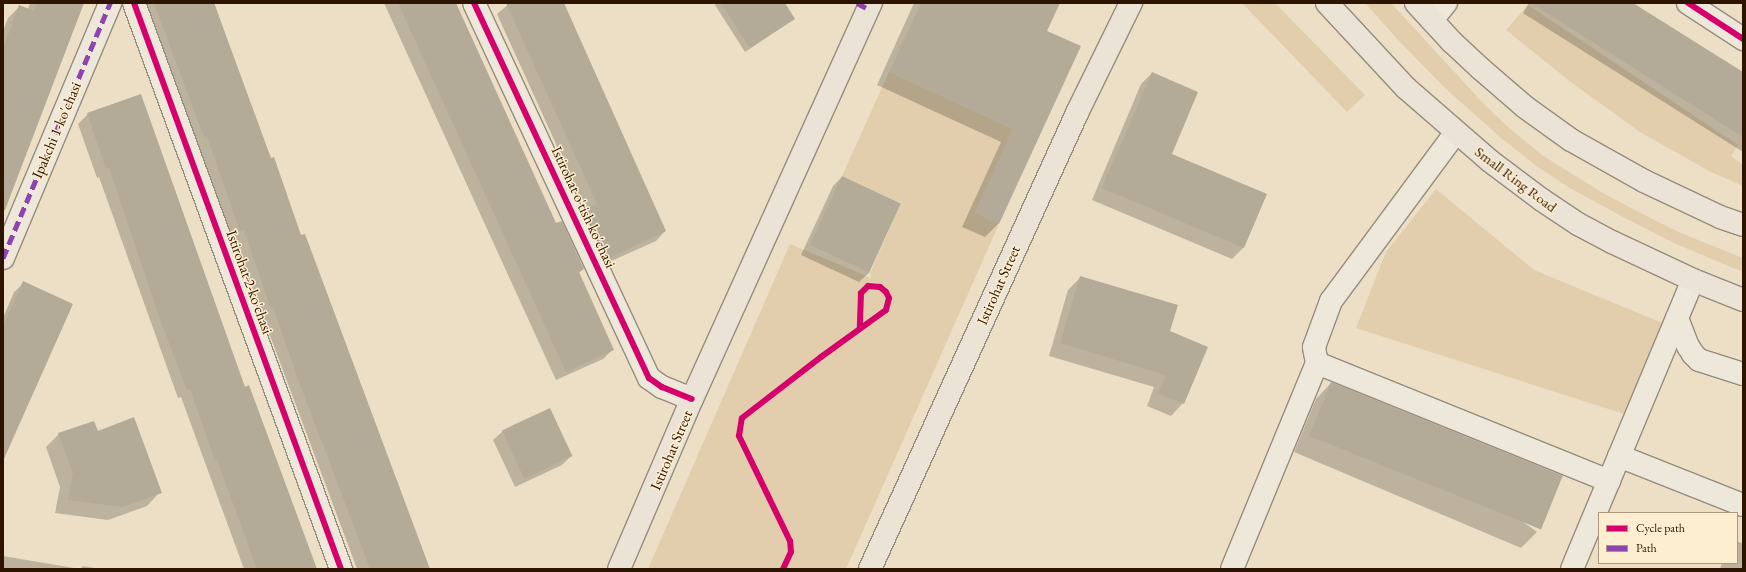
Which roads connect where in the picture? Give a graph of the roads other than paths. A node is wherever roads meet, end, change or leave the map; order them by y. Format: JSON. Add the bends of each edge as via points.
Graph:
{"nodes":[{"id":1,"x":110,"y":3,"type":"edge"},
{"id":2,"x":134,"y":3,"type":"edge"},
{"id":3,"x":474,"y":3,"type":"edge"},
{"id":4,"x":1131,"y":3,"type":"edge"},
{"id":5,"x":1327,"y":3,"type":"edge"},
{"id":6,"x":1416,"y":3,"type":"edge"},
{"id":7,"x":1446,"y":3,"type":"edge"},
{"id":8,"x":1688,"y":3,"type":"edge"},
{"id":9,"x":866,"y":5,"type":"edge"},
{"id":10,"x":1432,"y":20,"type":"junction"},
{"id":11,"x":1743,"y":38,"type":"edge"},
{"id":12,"x":1456,"y":132,"type":"junction"},
{"id":13,"x":1743,"y":225,"type":"edge"},
{"id":14,"x":3,"y":258,"type":"edge"},
{"id":15,"x":1693,"y":280,"type":"junction"},
{"id":16,"x":1743,"y":300,"type":"edge"},
{"id":17,"x":1677,"y":318,"type":"junction"},
{"id":18,"x":1317,"y":363,"type":"junction"},
{"id":19,"x":1743,"y":374,"type":"edge"},
{"id":20,"x":692,"y":399,"type":"junction"},
{"id":21,"x":1619,"y":456,"type":"junction"},
{"id":22,"x":1609,"y":481,"type":"junction"},
{"id":23,"x":1743,"y":505,"type":"edge"},
{"id":24,"x":341,"y":569,"type":"edge"},
{"id":25,"x":619,"y":569,"type":"edge"},
{"id":26,"x":870,"y":569,"type":"edge"},
{"id":27,"x":1232,"y":569,"type":"edge"},
{"id":28,"x":1572,"y":569,"type":"edge"}],
"edges":[{"from":1,"to":14,"type":"street","name":"Ipakchi 1-ko'chasi"},
{"from":2,"to":24,"type":"street","name":"Istirohat 2-ko'chasi"},
{"from":3,"to":20,"type":"street","name":"Istirohat o'tish ko'chasi","via":[[649,378],[662,387]]},
{"from":4,"to":26,"type":"main road","name":"Istirohat Street","via":[[1077,113]]},
{"from":5,"to":12,"type":"main road","name":"Small Ring Road","via":[[1406,88]]},
{"from":6,"to":10,"type":"main road"},
{"from":7,"to":10,"type":"street"},
{"from":8,"to":11,"type":"street"},
{"from":9,"to":20,"type":"main road","name":"Istirohat Street"},
{"from":10,"to":13,"type":"main road","via":[[1452,42],[1509,93],[1571,140],[1644,181],[1720,217]]},
{"from":12,"to":15,"type":"main road","name":"Small Ring Road","via":[[1515,180],[1578,224]]},
{"from":12,"to":18,"type":"street","via":[[1331,300],[1314,348]]},
{"from":15,"to":16,"type":"main road","name":"Small Ring Road"},
{"from":15,"to":17,"type":"street"},
{"from":17,"to":19,"type":"street","via":[[1688,346],[1699,360]]},
{"from":17,"to":21,"type":"street"},
{"from":18,"to":22,"type":"street"},
{"from":18,"to":27,"type":"street"},
{"from":20,"to":25,"type":"main road","name":"Istirohat Street"},
{"from":21,"to":22,"type":"street"},
{"from":21,"to":23,"type":"street"},
{"from":22,"to":28,"type":"street"}]}
